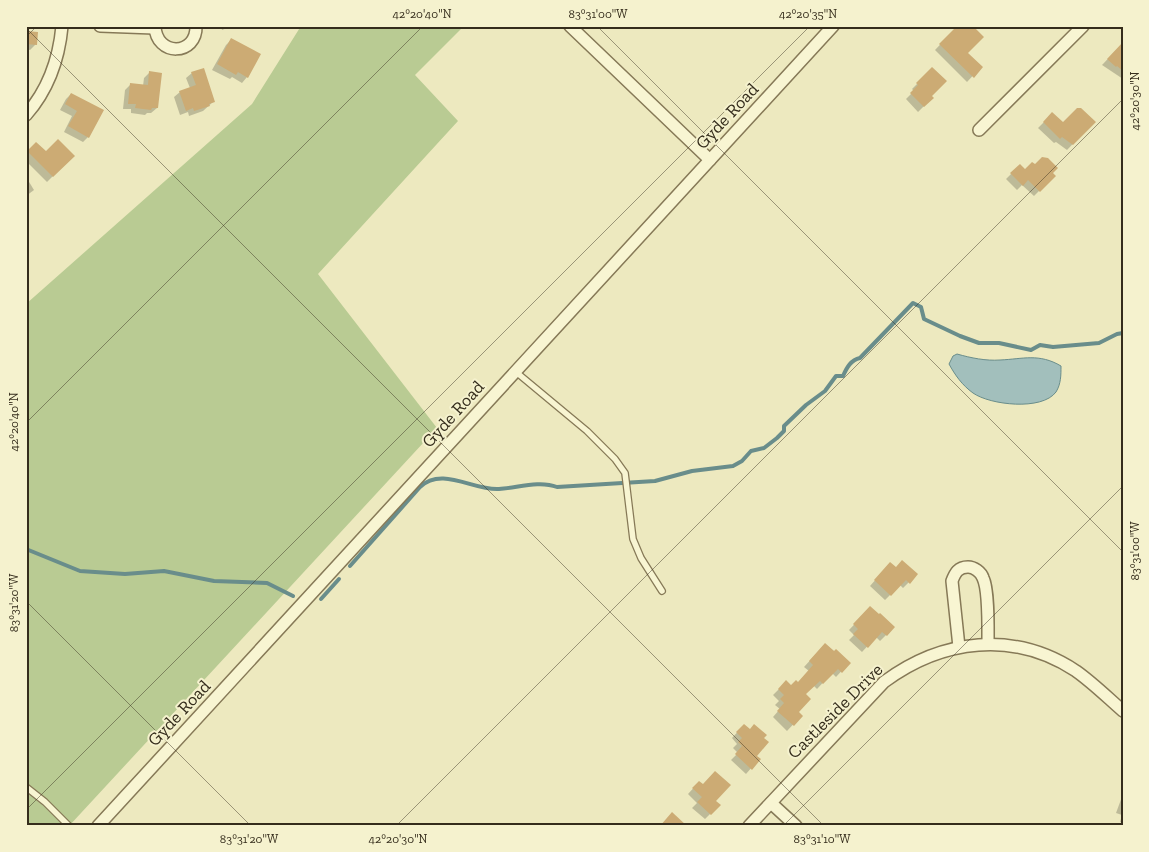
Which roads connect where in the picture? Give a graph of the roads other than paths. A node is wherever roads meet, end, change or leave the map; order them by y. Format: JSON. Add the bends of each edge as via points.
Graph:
{"nodes":[{"id":1,"x":62,"y":26,"type":"edge"},
{"id":2,"x":100,"y":26,"type":"edge"},
{"id":3,"x":196,"y":26,"type":"edge"},
{"id":4,"x":570,"y":26,"type":"edge"},
{"id":5,"x":833,"y":26,"type":"edge"},
{"id":6,"x":1083,"y":26,"type":"edge"},
{"id":7,"x":154,"y":27,"type":"edge"},
{"id":8,"x":26,"y":115,"type":"edge"},
{"id":9,"x":979,"y":130,"type":"dead end"},
{"id":10,"x":710,"y":160,"type":"junction"},
{"id":11,"x":516,"y":372,"type":"junction"},
{"id":12,"x":662,"y":591,"type":"dead end"},
{"id":13,"x":988,"y":644,"type":"junction"},
{"id":14,"x":959,"y":647,"type":"junction"},
{"id":15,"x":1123,"y":711,"type":"edge"},
{"id":16,"x":26,"y":787,"type":"edge"},
{"id":17,"x":770,"y":803,"type":"junction"},
{"id":18,"x":69,"y":826,"type":"edge"},
{"id":19,"x":98,"y":826,"type":"edge"},
{"id":20,"x":749,"y":826,"type":"edge"},
{"id":21,"x":796,"y":826,"type":"edge"}],
"edges":[{"from":1,"to":8,"type":"street","via":[[52,73],[37,103]]},
{"from":2,"to":7,"type":"street"},
{"from":3,"to":7,"type":"street","via":[[195,37],[190,44],[175,49],[160,43]]},
{"from":4,"to":10,"type":"street"},
{"from":5,"to":10,"type":"street","name":"Gyde Road"},
{"from":6,"to":9,"type":"street"},
{"from":10,"to":11,"type":"street","name":"Gyde Road"},
{"from":11,"to":12,"type":"lane","via":[[587,431],[625,473],[633,539]]},
{"from":11,"to":19,"type":"street","name":"Gyde Road"},
{"from":13,"to":14,"type":"street","name":"Castleside Drive"},
{"from":13,"to":14,"type":"street","via":[[984,578],[973,568],[966,567],[960,568],[952,581]]},
{"from":13,"to":15,"type":"street","name":"Castleside Drive","via":[[1010,646],[1056,660],[1077,672]]},
{"from":14,"to":17,"type":"street","name":"Castleside Drive","via":[[920,659],[884,682]]},
{"from":16,"to":18,"type":"lane"},
{"from":17,"to":20,"type":"street","name":"Castleside Drive"},
{"from":17,"to":21,"type":"street"}]}
